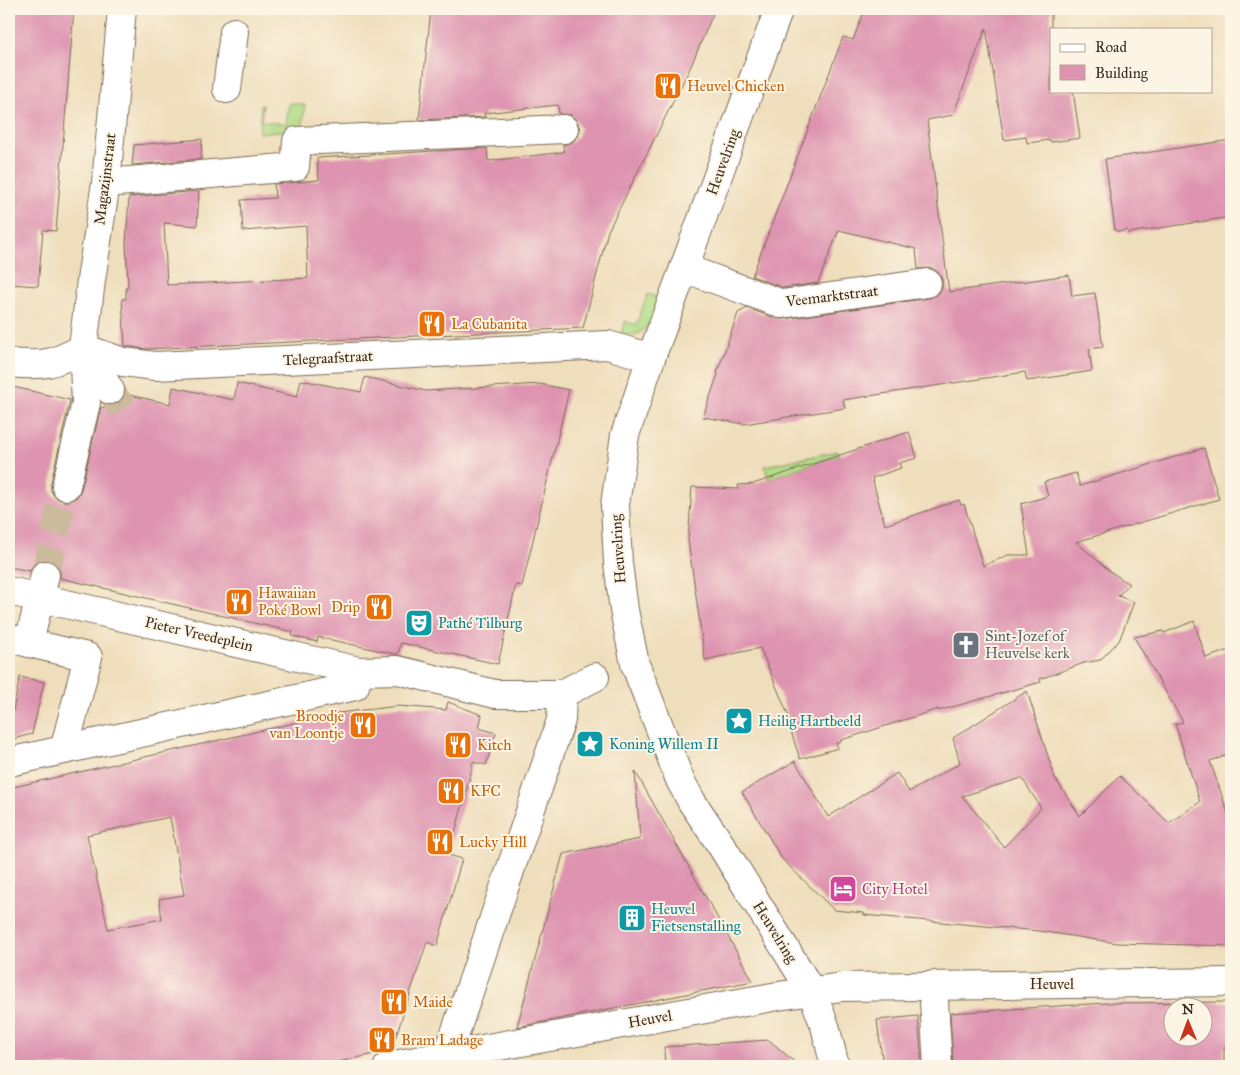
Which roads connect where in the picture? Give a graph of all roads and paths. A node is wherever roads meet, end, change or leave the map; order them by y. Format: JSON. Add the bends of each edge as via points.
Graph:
{"nodes":[{"id":1,"x":122,"y":9,"type":"edge"},
{"id":2,"x":779,"y":9,"type":"edge"},
{"id":3,"x":234,"y":32,"type":"dead end"},
{"id":4,"x":227,"y":89,"type":"dead end"},
{"id":5,"x":564,"y":129,"type":"dead end"},
{"id":6,"x":106,"y":183,"type":"junction"},
{"id":7,"x":684,"y":268,"type":"junction"},
{"id":8,"x":927,"y":283,"type":"dead end"},
{"id":9,"x":83,"y":348,"type":"junction"},
{"id":10,"x":651,"y":358,"type":"junction"},
{"id":11,"x":9,"y":363,"type":"edge"},
{"id":12,"x":110,"y":390,"type":"tunnel mouth"},
{"id":13,"x":66,"y":486,"type":"tunnel mouth"},
{"id":14,"x":42,"y":586,"type":"junction"},
{"id":15,"x":9,"y":591,"type":"edge"},
{"id":16,"x":19,"y":641,"type":"edge"},
{"id":17,"x":359,"y":671,"type":"junction"},
{"id":18,"x":595,"y":677,"type":"dead end"},
{"id":19,"x":562,"y":694,"type":"junction"},
{"id":20,"x":64,"y":750,"type":"junction"},
{"id":21,"x":9,"y":762,"type":"edge"},
{"id":22,"x":1231,"y":982,"type":"edge"},
{"id":23,"x":933,"y":985,"type":"junction"},
{"id":24,"x":812,"y":992,"type":"junction"},
{"id":25,"x":448,"y":1054,"type":"junction"},
{"id":26,"x":496,"y":1056,"type":"edge"},
{"id":27,"x":388,"y":1066,"type":"edge"},
{"id":28,"x":835,"y":1066,"type":"edge"},
{"id":29,"x":938,"y":1066,"type":"edge"}],
"edges":[{"from":1,"to":6,"type":"street","name":"Magazijnstraat"},
{"from":2,"to":7,"type":"street","name":"Heuvelring"},
{"from":3,"to":4,"type":"street"},
{"from":5,"to":6,"type":"street","via":[[298,141],[295,167]]},
{"from":6,"to":9,"type":"street","name":"Magazijnstraat"},
{"from":7,"to":8,"type":"street","name":"Veemarktstraat","via":[[782,304]]},
{"from":7,"to":10,"type":"street","name":"Heuvelring"},
{"from":9,"to":10,"type":"street","name":"Telegraafstraat","via":[[123,362],[155,366],[608,345]]},
{"from":9,"to":11,"type":"street","via":[[60,361],[35,365]]},
{"from":9,"to":12,"type":"street"},
{"from":9,"to":13,"type":"street","via":[[86,403]]},
{"from":10,"to":24,"type":"street","name":"Heuvelring","via":[[626,435],[615,505],[624,610],[636,664],[688,795]]},
{"from":14,"to":15,"type":"street","name":"Pieter Vreedeplein"},
{"from":14,"to":16,"type":"street"},
{"from":14,"to":17,"type":"street","name":"Pieter Vreedeplein"},
{"from":16,"to":20,"type":"street","via":[[88,656]]},
{"from":17,"to":19,"type":"street","name":"Pieter Vreedeplein","via":[[398,670],[495,694]]},
{"from":17,"to":20,"type":"street","via":[[355,686]]},
{"from":18,"to":19,"type":"street"},
{"from":19,"to":25,"type":"street","via":[[560,720]]},
{"from":20,"to":21,"type":"street"},
{"from":22,"to":23,"type":"street","name":"Heuvel"},
{"from":23,"to":24,"type":"street","name":"Heuvel","via":[[842,987]]},
{"from":23,"to":29,"type":"street"},
{"from":24,"to":26,"type":"street","name":"Heuvel"},
{"from":24,"to":28,"type":"street","name":"Heuvelring"},
{"from":25,"to":26,"type":"street","name":"Heuvel"},
{"from":25,"to":27,"type":"street","name":"Heuvel"}]}
